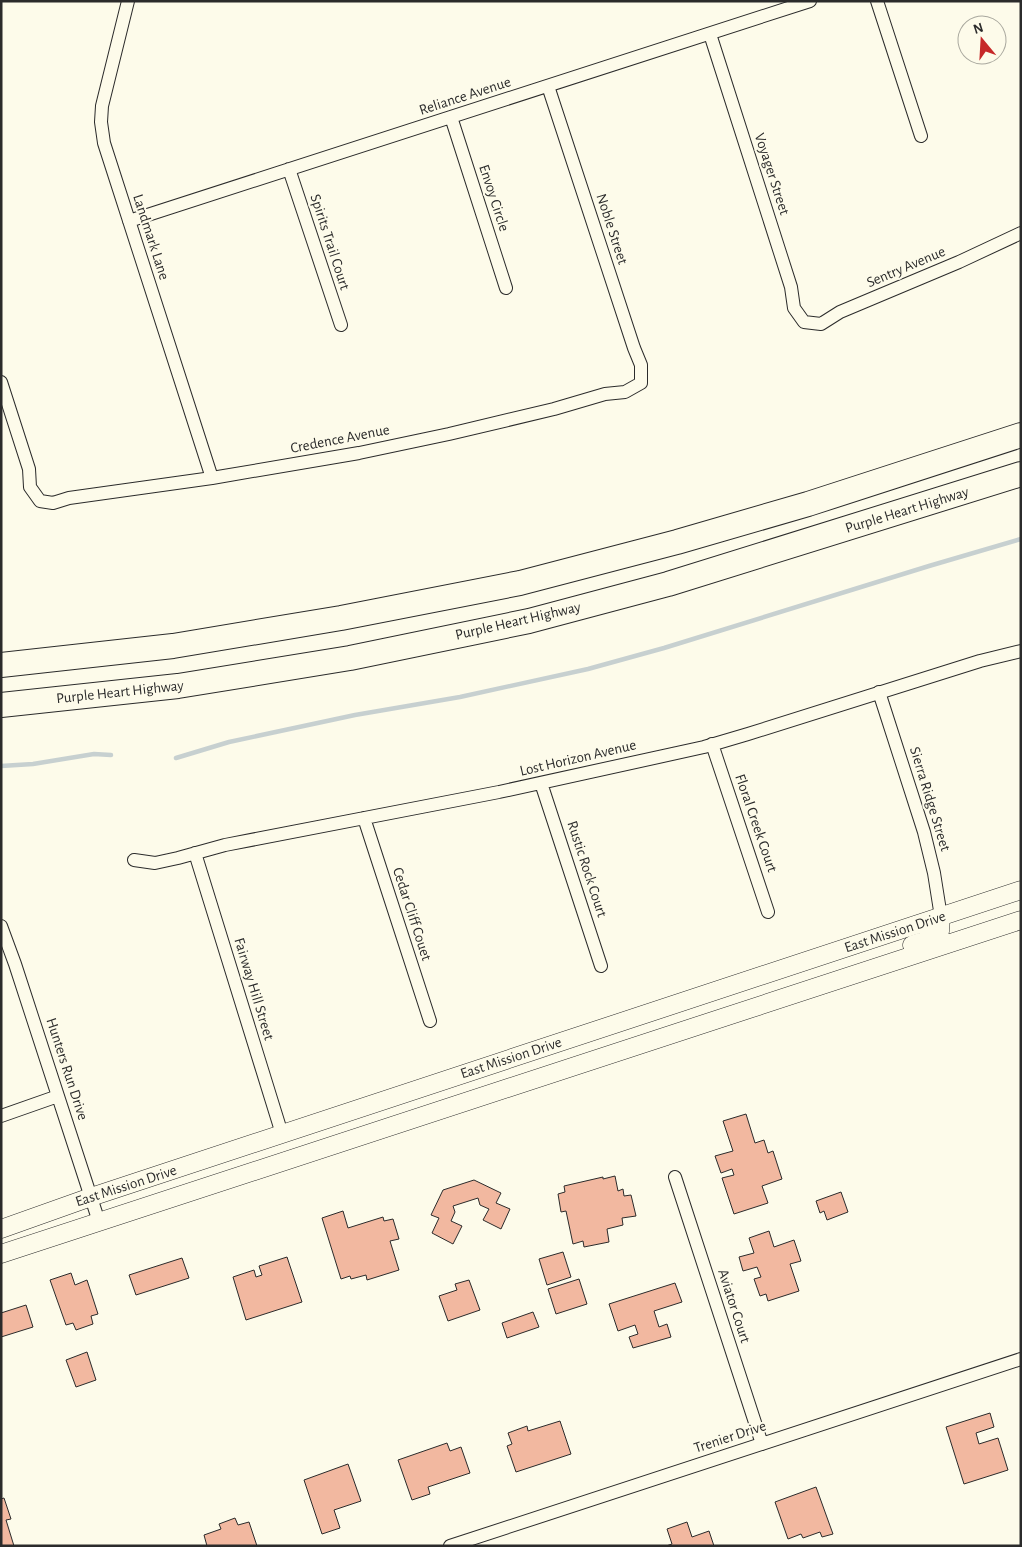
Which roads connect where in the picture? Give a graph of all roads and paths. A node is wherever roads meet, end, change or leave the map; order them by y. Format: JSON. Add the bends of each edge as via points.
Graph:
{"nodes":[{"id":1,"x":128,"y":1,"type":"edge"},
{"id":2,"x":810,"y":1,"type":"edge"},
{"id":3,"x":877,"y":1,"type":"edge"},
{"id":4,"x":710,"y":34,"type":"junction"},
{"id":5,"x":548,"y":86,"type":"junction"},
{"id":6,"x":451,"y":117,"type":"junction"},
{"id":7,"x":921,"y":136,"type":"dead end"},
{"id":8,"x":289,"y":169,"type":"junction"},
{"id":9,"x":130,"y":221,"type":"junction"},
{"id":10,"x":1021,"y":233,"type":"edge"},
{"id":11,"x":506,"y":288,"type":"dead end"},
{"id":12,"x":804,"y":322,"type":"joint"},
{"id":13,"x":341,"y":325,"type":"dead end"},
{"id":14,"x":1,"y":382,"type":"edge"},
{"id":15,"x":641,"y":383,"type":"joint"},
{"id":16,"x":1021,"y":427,"type":"edge"},
{"id":17,"x":1021,"y":435,"type":"edge"},
{"id":18,"x":904,"y":474,"type":"junction"},
{"id":19,"x":1021,"y":474,"type":"edge"},
{"id":20,"x":212,"y":478,"type":"junction"},
{"id":21,"x":1021,"y":484,"type":"edge"},
{"id":22,"x":981,"y":487,"type":"junction"},
{"id":23,"x":1021,"y":651,"type":"edge"},
{"id":24,"x":1,"y":665,"type":"edge"},
{"id":25,"x":879,"y":692,"type":"junction"},
{"id":26,"x":1,"y":705,"type":"edge"},
{"id":27,"x":712,"y":744,"type":"junction"},
{"id":28,"x":542,"y":783,"type":"junction"},
{"id":29,"x":364,"y":818,"type":"junction"},
{"id":30,"x":195,"y":853,"type":"junction"},
{"id":31,"x":134,"y":860,"type":"dead end"},
{"id":32,"x":1021,"y":890,"type":"edge"},
{"id":33,"x":768,"y":912,"type":"dead end"},
{"id":34,"x":941,"y":917,"type":"junction"},
{"id":35,"x":1021,"y":920,"type":"edge"},
{"id":36,"x":1,"y":926,"type":"edge"},
{"id":37,"x":601,"y":966,"type":"dead end"},
{"id":38,"x":776,"y":1001,"type":"junction"},
{"id":39,"x":430,"y":1021,"type":"dead end"},
{"id":40,"x":58,"y":1096,"type":"junction"},
{"id":41,"x":1,"y":1116,"type":"edge"},
{"id":42,"x":282,"y":1134,"type":"junction"},
{"id":43,"x":675,"y":1178,"type":"dead end"},
{"id":44,"x":91,"y":1197,"type":"junction"},
{"id":45,"x":99,"y":1222,"type":"junction"},
{"id":46,"x":1,"y":1229,"type":"edge"},
{"id":47,"x":1,"y":1254,"type":"edge"},
{"id":48,"x":1021,"y":1359,"type":"edge"},
{"id":49,"x":762,"y":1444,"type":"junction"},
{"id":50,"x":450,"y":1546,"type":"edge"}],
"edges":[{"from":1,"to":9,"type":"street","name":"Landmark Lane","via":[[102,106],[101,122],[104,143]]},
{"from":2,"to":4,"type":"street","name":"Reliance Avenue"},
{"from":3,"to":7,"type":"street"},
{"from":4,"to":5,"type":"street","name":"Reliance Avenue"},
{"from":4,"to":12,"type":"street","name":"Voyager Street","via":[[792,287],[794,308]]},
{"from":5,"to":6,"type":"street","name":"Reliance Avenue"},
{"from":5,"to":15,"type":"street","name":"Noble Street","via":[[641,366]]},
{"from":6,"to":8,"type":"street","name":"Reliance Avenue"},
{"from":6,"to":11,"type":"street","name":"Envoy Circle"},
{"from":8,"to":9,"type":"street","name":"Reliance Avenue"},
{"from":8,"to":13,"type":"street","name":"Spirits Trail Court"},
{"from":9,"to":20,"type":"street","name":"Landmark Lane"},
{"from":10,"to":12,"type":"street","name":"Sentry Avenue","via":[[840,312],[822,324]]},
{"from":14,"to":20,"type":"street","name":"Credence Avenue","via":[[29,469],[30,487],[40,502],[53,503]]},
{"from":15,"to":20,"type":"street","name":"Credence Avenue","via":[[625,392],[605,394],[449,434]]},
{"from":16,"to":18,"type":"highway"},
{"from":17,"to":18,"type":"highway"},
{"from":18,"to":24,"type":"highway","via":[[677,542],[520,583],[342,618],[173,646]]},
{"from":19,"to":22,"type":"highway","name":"Purple Heart Highway"},
{"from":21,"to":22,"type":"highway"},
{"from":22,"to":26,"type":"highway","name":"Purple Heart Highway","via":[[668,584],[529,621],[350,658],[178,686]]},
{"from":23,"to":25,"type":"street","name":"Lost Horizon Avenue"},
{"from":25,"to":27,"type":"street","name":"Lost Horizon Avenue"},
{"from":25,"to":34,"type":"street","name":"Sierra Ridge Street","via":[[924,832]]},
{"from":27,"to":28,"type":"street","name":"Lost Horizon Avenue"},
{"from":27,"to":33,"type":"street","name":"Floral Creek Court"},
{"from":28,"to":29,"type":"street","name":"Lost Horizon Avenue"},
{"from":28,"to":37,"type":"street","name":"Rustic Rock Court"},
{"from":29,"to":30,"type":"street","name":"Lost Horizon Avenue"},
{"from":29,"to":39,"type":"street","name":"Cedar Cliff Couet"},
{"from":30,"to":31,"type":"street","name":"Lost Horizon Avenue","via":[[155,863]]},
{"from":30,"to":42,"type":"street","name":"Fairway Hill Street"},
{"from":32,"to":34,"type":"street","name":"East Mission Drive"},
{"from":34,"to":38,"type":"street","via":[[940,931],[924,942],[807,981]]},
{"from":34,"to":42,"type":"street","name":"East Mission Drive"},
{"from":35,"to":38,"type":"street","name":"East Mission Drive"},
{"from":36,"to":40,"type":"street","name":"Hunters Run Drive"},
{"from":38,"to":45,"type":"street","name":"East Mission Drive"},
{"from":40,"to":41,"type":"street"},
{"from":40,"to":44,"type":"street","name":"Hunters Run Drive"},
{"from":42,"to":44,"type":"street","name":"East Mission Drive"},
{"from":43,"to":49,"type":"street","name":"Aviator Court"},
{"from":44,"to":45,"type":"street","name":"Hunters Run Drive"},
{"from":44,"to":46,"type":"street","name":"East Mission Drive"},
{"from":45,"to":47,"type":"street","name":"East Mission Drive"},
{"from":48,"to":49,"type":"street","name":"Trenier Drive"},
{"from":49,"to":50,"type":"street","name":"Trenier Drive"}]}
